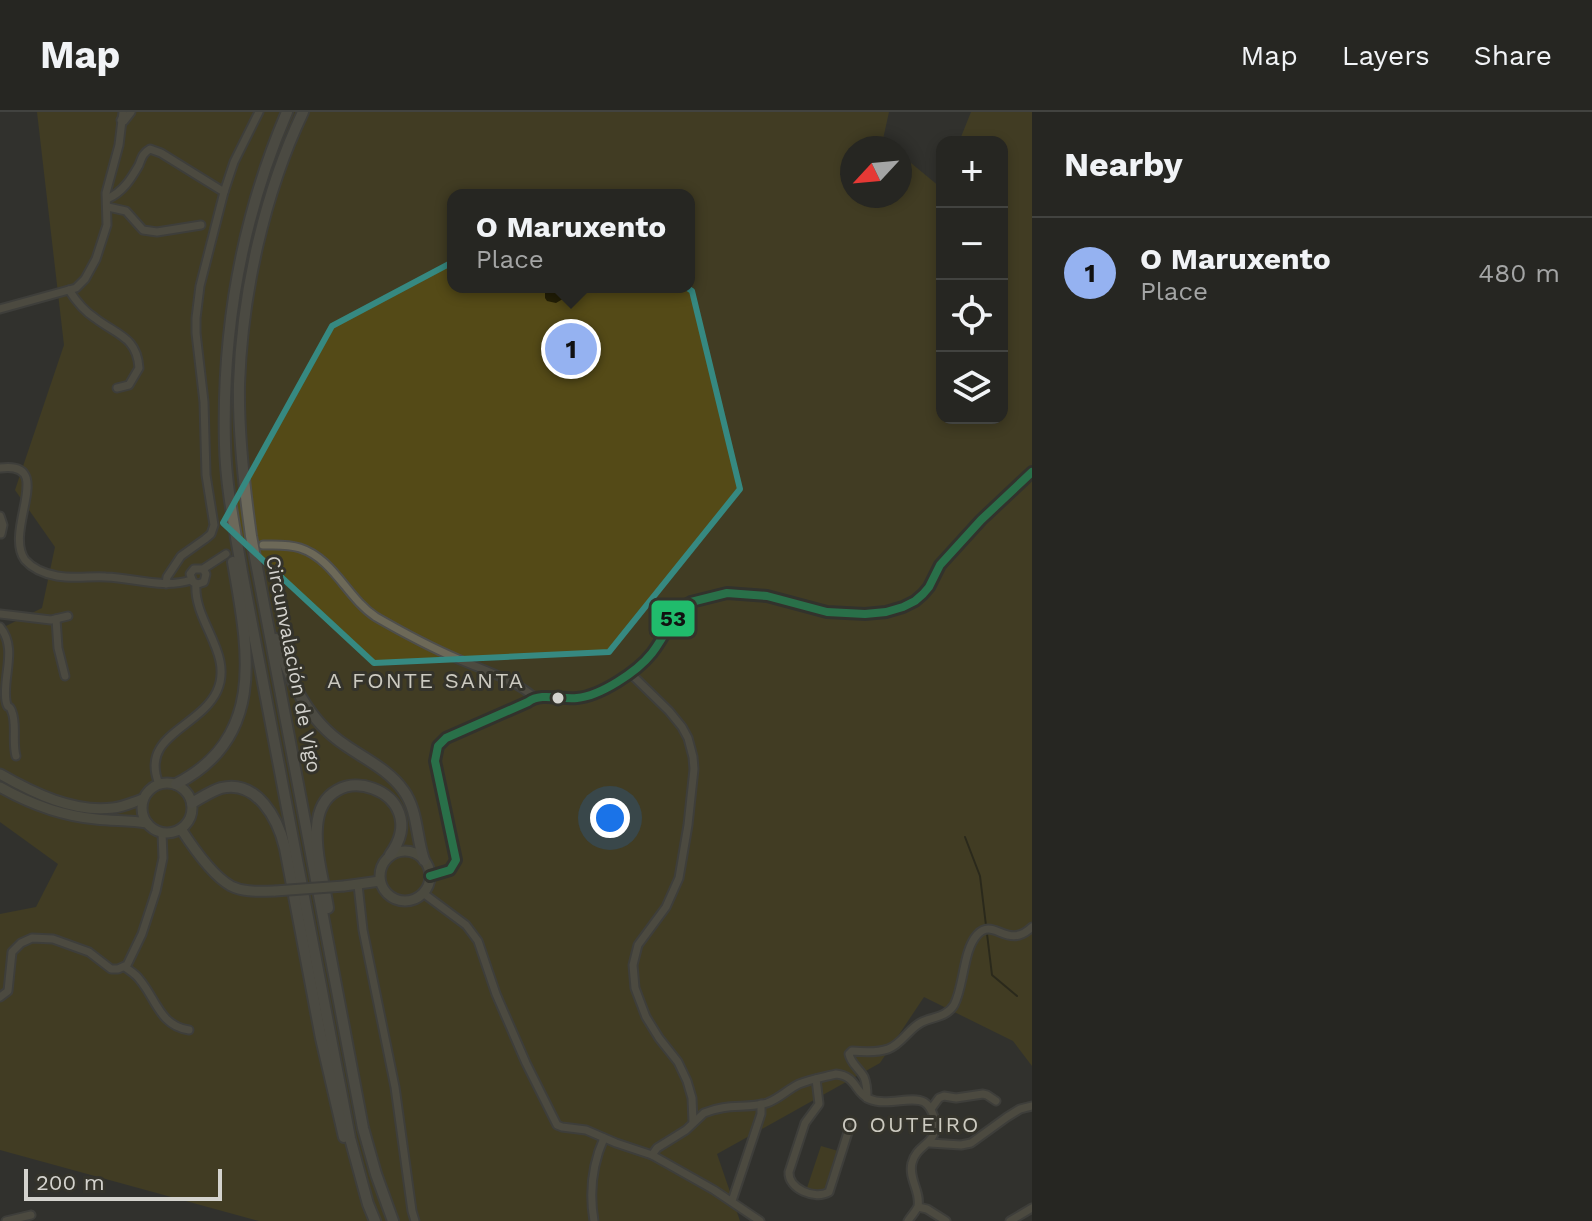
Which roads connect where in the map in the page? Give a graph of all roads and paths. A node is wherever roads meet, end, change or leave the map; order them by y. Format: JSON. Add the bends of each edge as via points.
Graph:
{"nodes":[{"id":1,"x":131,"y":112,"type":"edge"},
{"id":2,"x":259,"y":112,"type":"edge"},
{"id":3,"x":287,"y":112,"type":"edge"},
{"id":4,"x":303,"y":112,"type":"edge"},
{"id":5,"x":122,"y":116,"type":"edge"},
{"id":6,"x":224,"y":192,"type":"junction"},
{"id":7,"x":108,"y":203,"type":"junction"},
{"id":8,"x":201,"y":225,"type":"dead end"},
{"id":9,"x":69,"y":290,"type":"junction"},
{"id":10,"x":0,"y":309,"type":"edge"},
{"id":11,"x":117,"y":388,"type":"dead end"},
{"id":12,"x":0,"y":468,"type":"edge"},
{"id":13,"x":1032,"y":472,"type":"edge"},
{"id":14,"x":231,"y":505,"type":"junction"},
{"id":15,"x":0,"y":516,"type":"edge"},
{"id":16,"x":1,"y":534,"type":"edge"},
{"id":17,"x":263,"y":545,"type":"dead end"},
{"id":18,"x":226,"y":554,"type":"dead end"},
{"id":19,"x":203,"y":569,"type":"junction"},
{"id":20,"x":193,"y":582,"type":"junction"},
{"id":21,"x":166,"y":584,"type":"junction"},
{"id":22,"x":0,"y":614,"type":"edge"},
{"id":23,"x":68,"y":616,"type":"dead end"},
{"id":24,"x":56,"y":619,"type":"junction"},
{"id":25,"x":268,"y":624,"type":"junction"},
{"id":26,"x":0,"y":627,"type":"edge"},
{"id":27,"x":630,"y":673,"type":"junction"},
{"id":28,"x":65,"y":676,"type":"dead end"},
{"id":29,"x":534,"y":697,"type":"junction"},
{"id":30,"x":16,"y":756,"type":"dead end"},
{"id":31,"x":0,"y":774,"type":"edge"},
{"id":32,"x":159,"y":784,"type":"junction"},
{"id":33,"x":176,"y":784,"type":"junction"},
{"id":34,"x":0,"y":787,"type":"edge"},
{"id":35,"x":143,"y":799,"type":"junction"},
{"id":36,"x":192,"y":803,"type":"junction"},
{"id":37,"x":147,"y":823,"type":"junction"},
{"id":38,"x":181,"y":829,"type":"junction"},
{"id":39,"x":162,"y":833,"type":"junction"},
{"id":40,"x":390,"y":855,"type":"junction"},
{"id":41,"x":424,"y":860,"type":"junction"},
{"id":42,"x":430,"y":876,"type":"junction"},
{"id":43,"x":380,"y":881,"type":"junction"},
{"id":44,"x":358,"y":885,"type":"junction"},
{"id":45,"x":423,"y":893,"type":"junction"},
{"id":46,"x":1032,"y":927,"type":"edge"},
{"id":47,"x":332,"y":966,"type":"junction"},
{"id":48,"x":125,"y":967,"type":"junction"},
{"id":49,"x":0,"y":997,"type":"edge"},
{"id":50,"x":189,"y":1030,"type":"dead end"},
{"id":51,"x":816,"y":1079,"type":"junction"},
{"id":52,"x":867,"y":1098,"type":"junction"},
{"id":53,"x":996,"y":1101,"type":"dead end"},
{"id":54,"x":761,"y":1104,"type":"junction"},
{"id":55,"x":1032,"y":1106,"type":"edge"},
{"id":56,"x":931,"y":1109,"type":"junction"},
{"id":57,"x":693,"y":1122,"type":"junction"},
{"id":58,"x":851,"y":1123,"type":"dead end"},
{"id":59,"x":604,"y":1138,"type":"junction"},
{"id":60,"x":930,"y":1143,"type":"junction"},
{"id":61,"x":652,"y":1155,"type":"junction"},
{"id":62,"x":732,"y":1201,"type":"junction"},
{"id":63,"x":368,"y":1204,"type":"junction"},
{"id":64,"x":918,"y":1207,"type":"junction"},
{"id":65,"x":1032,"y":1208,"type":"edge"},
{"id":66,"x":31,"y":1215,"type":"dead end"},
{"id":67,"x":6,"y":1221,"type":"edge"},
{"id":68,"x":375,"y":1221,"type":"edge"},
{"id":69,"x":393,"y":1221,"type":"edge"},
{"id":70,"x":415,"y":1221,"type":"edge"},
{"id":71,"x":594,"y":1221,"type":"edge"},
{"id":72,"x":760,"y":1221,"type":"edge"},
{"id":73,"x":908,"y":1221,"type":"edge"},
{"id":74,"x":946,"y":1221,"type":"edge"},
{"id":75,"x":1010,"y":1221,"type":"edge"}],
"edges":[{"from":1,"to":5,"type":"street","via":[[126,120]]},
{"from":2,"to":6,"type":"street"},
{"from":3,"to":14,"type":"highway","name":"Circunvalación de Vigo","via":[[256,196],[232,307],[225,437]]},
{"from":4,"to":25,"type":"highway","name":"Circunvalación de Vigo","via":[[263,225],[248,294],[240,371],[246,498]]},
{"from":5,"to":7,"type":"street"},
{"from":6,"to":7,"type":"street","via":[[150,149]]},
{"from":6,"to":21,"type":"street","via":[[196,318],[214,525],[211,534],[181,556]]},
{"from":7,"to":8,"type":"street","via":[[126,211],[143,230]]},
{"from":7,"to":9,"type":"street","via":[[96,259],[81,284]]},
{"from":9,"to":10,"type":"street"},
{"from":9,"to":11,"type":"street","via":[[84,309],[135,349],[139,368],[129,385]]},
{"from":12,"to":21,"type":"street","via":[[23,470],[27,477],[19,542],[32,566],[66,578]]},
{"from":13,"to":27,"type":"street","via":[[940,565],[929,587],[903,607],[865,614],[827,612],[744,593],[703,598],[678,610],[651,654]]},
{"from":14,"to":33,"type":"highway","via":[[230,543],[247,680],[224,744],[204,766]]},
{"from":14,"to":63,"type":"highway","name":"Circunvalación de Vigo","via":[[350,1138]]},
{"from":15,"to":16,"type":"street"},
{"from":17,"to":29,"type":"street","via":[[309,552],[376,616]]},
{"from":18,"to":19,"type":"street"},
{"from":19,"to":20,"type":"street","via":[[190,574]]},
{"from":19,"to":20,"type":"street","via":[[205,580]]},
{"from":20,"to":21,"type":"street"},
{"from":20,"to":32,"type":"street","via":[[220,662],[219,688],[202,712],[158,749],[154,764]]},
{"from":22,"to":24,"type":"street"},
{"from":23,"to":24,"type":"street"},
{"from":24,"to":28,"type":"street"},
{"from":25,"to":41,"type":"highway","via":[[296,690],[316,720],[402,788]]},
{"from":25,"to":47,"type":"highway","name":"Circunvalación de Vigo"},
{"from":26,"to":30,"type":"street","via":[[8,644],[6,701]]},
{"from":27,"to":29,"type":"street","via":[[592,696]]},
{"from":27,"to":57,"type":"street","via":[[682,727],[693,757],[679,878],[666,907],[638,945],[633,965],[646,1017],[687,1081]]},
{"from":29,"to":42,"type":"street","via":[[438,746],[436,767],[456,860],[450,870]]},
{"from":31,"to":35,"type":"main road","via":[[40,794],[86,807],[118,808]]},
{"from":32,"to":33,"type":"main road"},
{"from":32,"to":35,"type":"main road"},
{"from":33,"to":36,"type":"main road"},
{"from":34,"to":37,"type":"main road","via":[[68,815]]},
{"from":35,"to":37,"type":"main road"},
{"from":36,"to":38,"type":"main road","via":[[190,818]]},
{"from":36,"to":63,"type":"highway","via":[[220,788],[239,788],[264,803],[279,827],[338,1116]]},
{"from":37,"to":39,"type":"main road"},
{"from":38,"to":39,"type":"main road"},
{"from":38,"to":44,"type":"main road","bridge":true,"via":[[233,887],[275,891]]},
{"from":39,"to":48,"type":"street","via":[[156,891]]},
{"from":40,"to":41,"type":"main road","via":[[411,851]]},
{"from":40,"to":43,"type":"main road","via":[[380,869]]},
{"from":40,"to":47,"type":"highway","via":[[401,829],[388,797],[358,785],[330,796],[317,829],[334,943]]},
{"from":41,"to":42,"type":"main road"},
{"from":42,"to":45,"type":"main road"},
{"from":43,"to":44,"type":"main road"},
{"from":43,"to":45,"type":"main road","via":[[396,899],[410,900]]},
{"from":44,"to":70,"type":"street"},
{"from":45,"to":59,"type":"street","via":[[466,925],[478,941],[496,994],[554,1121]]},
{"from":46,"to":52,"type":"street","via":[[1019,937],[992,929],[978,933],[951,1010],[920,1023],[891,1048],[849,1054],[866,1083]]},
{"from":47,"to":69,"type":"highway","name":"Circunvalación de Vigo","via":[[363,1128]]},
{"from":48,"to":49,"type":"street","via":[[111,969],[89,952],[53,939],[32,938],[12,952],[8,991]]},
{"from":48,"to":50,"type":"street","via":[[141,981],[166,1020]]},
{"from":51,"to":52,"type":"street","via":[[849,1077]]},
{"from":51,"to":54,"type":"street"},
{"from":51,"to":58,"type":"street","via":[[819,1104],[805,1123],[790,1183],[820,1196],[829,1192]]},
{"from":52,"to":56,"type":"street","via":[[919,1100]]},
{"from":53,"to":56,"type":"street","via":[[983,1094],[944,1096]]},
{"from":54,"to":57,"type":"street","via":[[710,1110]]},
{"from":54,"to":62,"type":"street"},
{"from":55,"to":60,"type":"street","via":[[966,1144]]},
{"from":56,"to":60,"type":"street","via":[[935,1130]]},
{"from":57,"to":61,"type":"street"},
{"from":59,"to":61,"type":"street"},
{"from":59,"to":71,"type":"street","via":[[591,1189]]},
{"from":60,"to":64,"type":"street","via":[[913,1160]]},
{"from":61,"to":62,"type":"street"},
{"from":62,"to":72,"type":"street"},
{"from":63,"to":68,"type":"highway","name":"Circunvalación de Vigo"},
{"from":64,"to":73,"type":"street"},
{"from":64,"to":74,"type":"street"},
{"from":65,"to":75,"type":"street"},
{"from":66,"to":67,"type":"street"}]}
